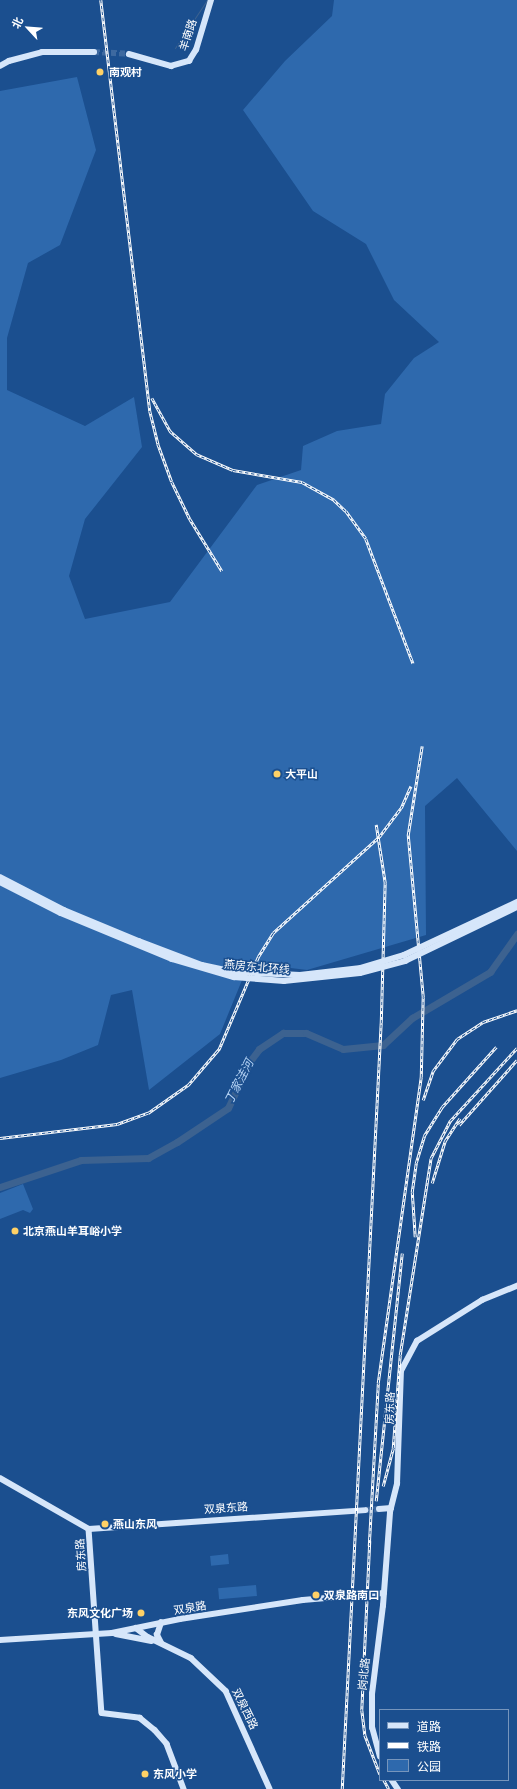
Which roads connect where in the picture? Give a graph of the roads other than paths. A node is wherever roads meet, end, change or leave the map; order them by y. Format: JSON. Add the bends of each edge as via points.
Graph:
{"nodes":[{"id":1,"x":210,"y":1,"type":"edge"},
{"id":2,"x":94,"y":52,"type":"tunnel mouth"},
{"id":3,"x":129,"y":54,"type":"tunnel mouth"},
{"id":4,"x":0,"y":66,"type":"edge"},
{"id":5,"x":0,"y":877,"type":"edge"},
{"id":6,"x":0,"y":882,"type":"edge"},
{"id":7,"x":517,"y":902,"type":"edge"},
{"id":8,"x":517,"y":907,"type":"edge"},
{"id":9,"x":234,"y":974,"type":"junction"},
{"id":10,"x":517,"y":1286,"type":"edge"},
{"id":11,"x":0,"y":1478,"type":"edge"},
{"id":12,"x":391,"y":1508,"type":"junction"},
{"id":13,"x":379,"y":1509,"type":"tunnel mouth"},
{"id":14,"x":365,"y":1510,"type":"tunnel mouth"},
{"id":15,"x":89,"y":1529,"type":"junction"},
{"id":16,"x":384,"y":1593,"type":"junction"},
{"id":17,"x":161,"y":1623,"type":"junction"},
{"id":18,"x":136,"y":1628,"type":"junction"},
{"id":19,"x":112,"y":1633,"type":"junction"},
{"id":20,"x":97,"y":1635,"type":"junction"},
{"id":21,"x":0,"y":1640,"type":"edge"},
{"id":22,"x":161,"y":1643,"type":"junction"},
{"id":23,"x":379,"y":1752,"type":"edge"},
{"id":24,"x":184,"y":1789,"type":"edge"},
{"id":25,"x":270,"y":1789,"type":"edge"}],
"edges":[{"from":1,"to":3,"type":"main road","name":"羊南路","via":[[196,50],[189,61],[171,66]]},
{"from":2,"to":4,"type":"main road","via":[[42,52]]},
{"from":5,"to":9,"type":"main road","name":"燕房东北环线","via":[[64,910],[202,965]]},
{"from":6,"to":9,"type":"main road","name":"燕房东北环线","via":[[61,913],[172,959]]},
{"from":7,"to":9,"type":"main road","name":"燕房东北环线","bridge":true,"via":[[404,955],[361,968],[300,975]]},
{"from":8,"to":9,"type":"main road","name":"燕房东北环线","bridge":true,"via":[[405,961],[360,973],[284,981]]},
{"from":10,"to":12,"type":"main road","name":"房东路","via":[[482,1300],[435,1328],[417,1341],[405,1359],[401,1371],[397,1484]]},
{"from":11,"to":15,"type":"main road","name":"房东路"},
{"from":12,"to":13,"type":"main road"},
{"from":12,"to":16,"type":"main road","name":"房东路"},
{"from":14,"to":15,"type":"main road","name":"双泉东路"},
{"from":15,"to":20,"type":"main road","name":"房东路"},
{"from":16,"to":17,"type":"main road","name":"双泉路","via":[[303,1600]]},
{"from":16,"to":23,"type":"main road","name":"岗北路","via":[[373,1673],[371,1713]]},
{"from":17,"to":18,"type":"main road","name":"双泉路"},
{"from":17,"to":22,"type":"main road","via":[[157,1635]]},
{"from":18,"to":19,"type":"main road","name":"双泉路"},
{"from":18,"to":22,"type":"main road","name":"双泉西路"},
{"from":19,"to":20,"type":"main road","name":"双泉路"},
{"from":19,"to":22,"type":"main road","name":"双泉西路"},
{"from":20,"to":21,"type":"main road","name":"双泉路"},
{"from":20,"to":24,"type":"main road","name":"房东路","via":[[102,1713],[140,1718],[155,1730],[167,1744]]},
{"from":22,"to":25,"type":"main road","name":"双泉西路","via":[[200,1665],[226,1691]]}]}
